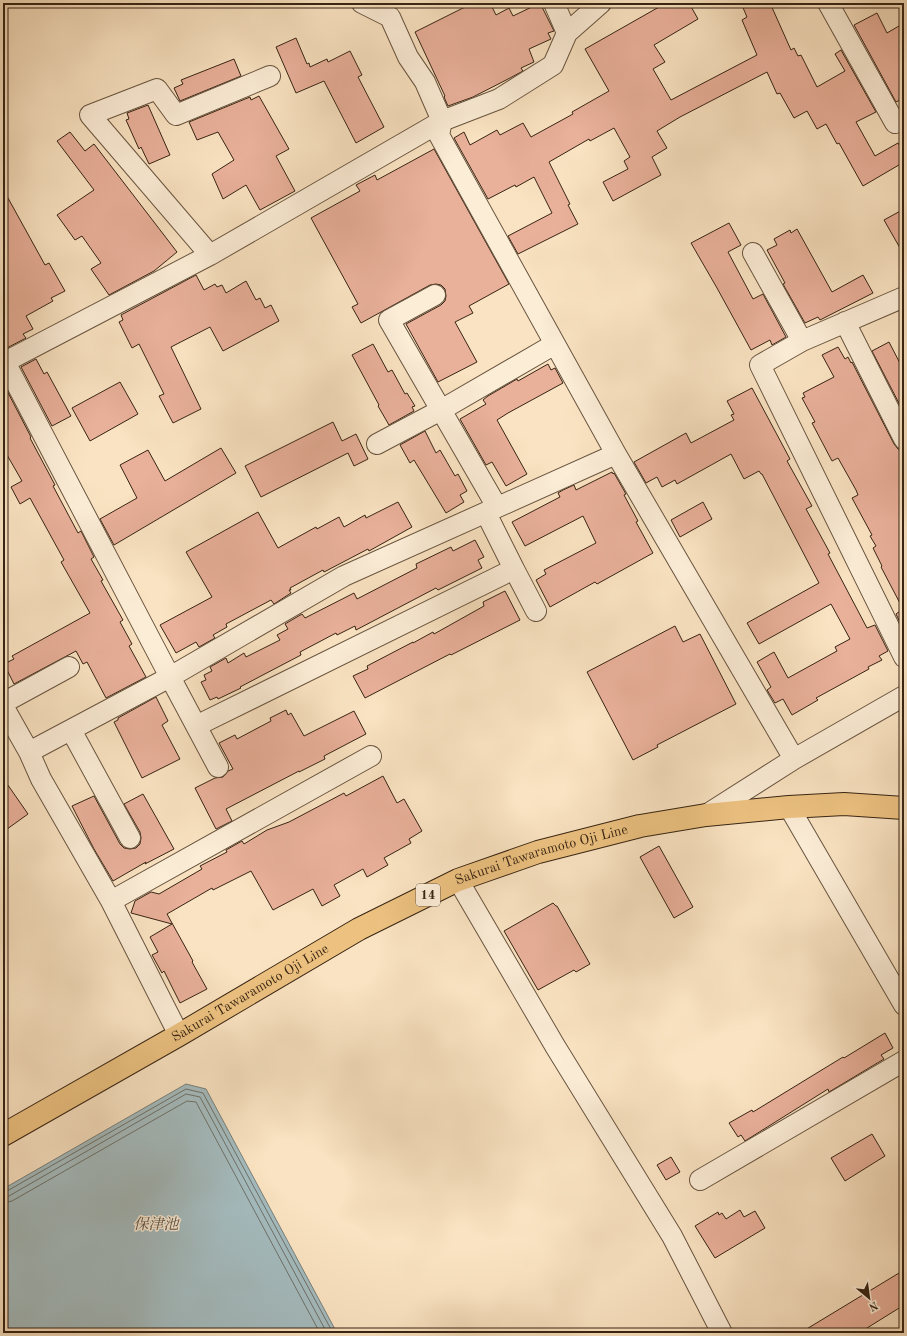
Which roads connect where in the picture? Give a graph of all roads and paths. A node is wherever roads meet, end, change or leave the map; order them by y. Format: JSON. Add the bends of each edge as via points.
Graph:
{"nodes":[{"id":1,"x":362,"y":3,"type":"edge"},
{"id":2,"x":554,"y":3,"type":"edge"},
{"id":3,"x":601,"y":3,"type":"edge"},
{"id":4,"x":828,"y":3,"type":"edge"},
{"id":5,"x":567,"y":33,"type":"junction"},
{"id":6,"x":270,"y":76,"type":"dead end"},
{"id":7,"x":904,"y":119,"type":"edge"},
{"id":8,"x":442,"y":122,"type":"junction"},
{"id":9,"x":753,"y":253,"type":"dead end"},
{"id":10,"x":210,"y":255,"type":"junction"},
{"id":11,"x":435,"y":295,"type":"dead end"},
{"id":12,"x":904,"y":297,"type":"edge"},
{"id":13,"x":845,"y":322,"type":"junction"},
{"id":14,"x":802,"y":341,"type":"junction"},
{"id":15,"x":555,"y":344,"type":"junction"},
{"id":16,"x":4,"y":363,"type":"edge"},
{"id":17,"x":441,"y":410,"type":"junction"},
{"id":18,"x":904,"y":440,"type":"edge"},
{"id":19,"x":377,"y":444,"type":"dead end"},
{"id":20,"x":616,"y":454,"type":"junction"},
{"id":21,"x":491,"y":510,"type":"junction"},
{"id":22,"x":514,"y":569,"type":"junction"},
{"id":23,"x":536,"y":611,"type":"dead end"},
{"id":24,"x":904,"y":657,"type":"edge"},
{"id":25,"x":69,"y":667,"type":"dead end"},
{"id":26,"x":170,"y":677,"type":"junction"},
{"id":27,"x":904,"y":696,"type":"edge"},
{"id":28,"x":3,"y":704,"type":"edge"},
{"id":29,"x":196,"y":726,"type":"junction"},
{"id":30,"x":71,"y":730,"type":"junction"},
{"id":31,"x":29,"y":752,"type":"junction"},
{"id":32,"x":371,"y":756,"type":"dead end"},
{"id":33,"x":794,"y":759,"type":"junction"},
{"id":34,"x":218,"y":767,"type":"dead end"},
{"id":35,"x":789,"y":807,"type":"junction"},
{"id":36,"x":904,"y":808,"type":"edge"},
{"id":37,"x":706,"y":815,"type":"junction"},
{"id":38,"x":130,"y":838,"type":"dead end"},
{"id":39,"x":458,"y":880,"type":"junction"},
{"id":40,"x":111,"y":901,"type":"junction"},
{"id":41,"x":904,"y":1005,"type":"edge"},
{"id":42,"x":179,"y":1035,"type":"junction"},
{"id":43,"x":904,"y":1061,"type":"edge"},
{"id":44,"x":3,"y":1135,"type":"edge"},
{"id":45,"x":700,"y":1180,"type":"dead end"},
{"id":46,"x":722,"y":1333,"type":"edge"}],
"edges":[{"from":1,"to":8,"type":"street","via":[[390,17],[408,57],[425,82]]},
{"from":2,"to":5,"type":"street"},
{"from":3,"to":5,"type":"street"},
{"from":4,"to":7,"type":"street","via":[[895,123]]},
{"from":5,"to":8,"type":"street","via":[[553,65],[499,99]]},
{"from":6,"to":10,"type":"street","via":[[176,115],[157,89],[90,115]]},
{"from":8,"to":10,"type":"street"},
{"from":8,"to":15,"type":"street","via":[[439,136]]},
{"from":9,"to":14,"type":"street"},
{"from":10,"to":16,"type":"street"},
{"from":11,"to":17,"type":"street","via":[[389,320]]},
{"from":12,"to":13,"type":"street"},
{"from":13,"to":14,"type":"street"},
{"from":13,"to":18,"type":"street"},
{"from":14,"to":24,"type":"street","via":[[760,365]]},
{"from":15,"to":17,"type":"street"},
{"from":15,"to":20,"type":"street"},
{"from":16,"to":26,"type":"street"},
{"from":17,"to":19,"type":"street"},
{"from":17,"to":21,"type":"street"},
{"from":20,"to":21,"type":"street"},
{"from":20,"to":33,"type":"street"},
{"from":21,"to":22,"type":"street"},
{"from":21,"to":26,"type":"street","via":[[344,576]]},
{"from":22,"to":23,"type":"street"},
{"from":22,"to":29,"type":"street"},
{"from":25,"to":28,"type":"street"},
{"from":26,"to":29,"type":"street"},
{"from":26,"to":30,"type":"street"},
{"from":27,"to":33,"type":"street"},
{"from":28,"to":31,"type":"street"},
{"from":29,"to":34,"type":"street"},
{"from":30,"to":31,"type":"street"},
{"from":30,"to":38,"type":"street"},
{"from":31,"to":40,"type":"street","via":[[41,779]]},
{"from":32,"to":40,"type":"street"},
{"from":33,"to":37,"type":"street"},
{"from":35,"to":36,"type":"main road","name":"Sakurai Tawaramoto Oji Line","number":"14","via":[[844,804]]},
{"from":35,"to":37,"type":"main road","name":"Sakurai Tawaramoto Oji Line","number":"14"},
{"from":35,"to":41,"type":"street"},
{"from":37,"to":39,"type":"main road","name":"Sakurai Tawaramoto Oji Line","number":"14","via":[[640,826],[538,852]]},
{"from":39,"to":42,"type":"main road","name":"Sakurai Tawaramoto Oji Line","number":"14","via":[[359,929]]},
{"from":39,"to":46,"type":"street","via":[[555,1046],[672,1236]]},
{"from":40,"to":42,"type":"street"},
{"from":42,"to":44,"type":"main road","name":"Sakurai Tawaramoto Oji Line","number":"14"},
{"from":43,"to":45,"type":"street"}]}
